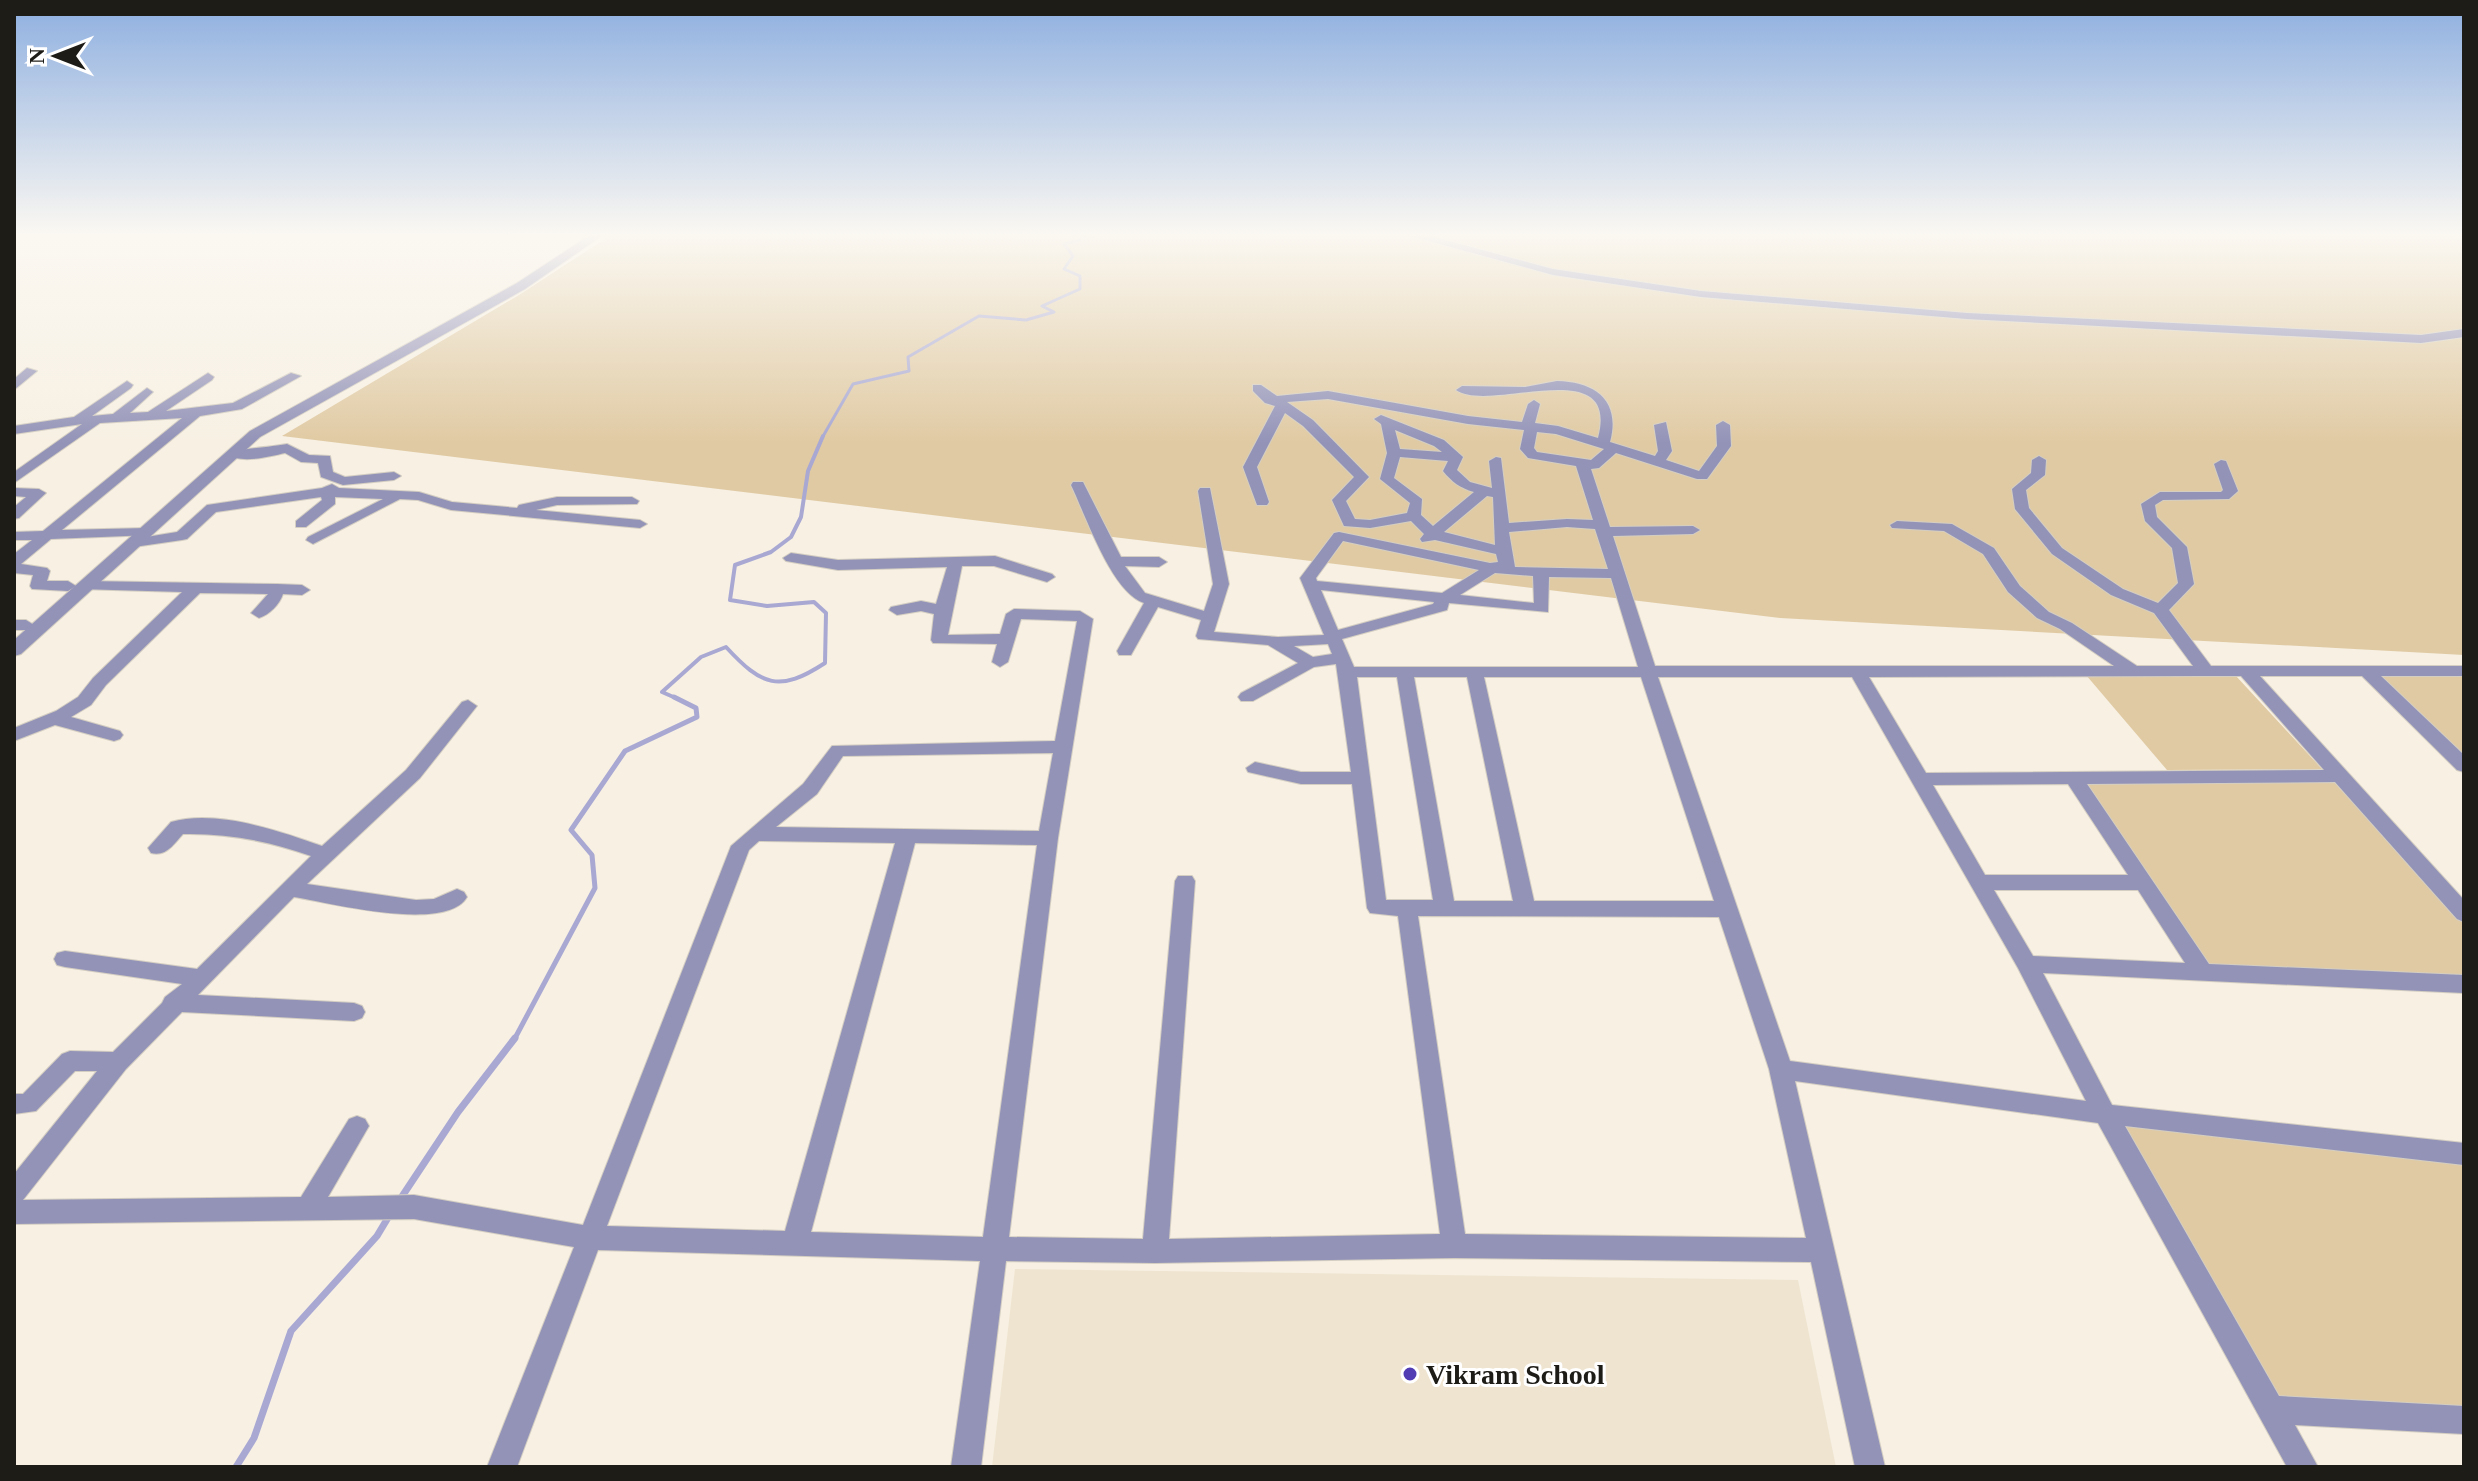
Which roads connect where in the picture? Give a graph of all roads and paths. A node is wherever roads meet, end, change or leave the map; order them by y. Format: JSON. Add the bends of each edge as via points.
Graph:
{"nodes":[{"id":1,"x":473,"y":304,"type":"edge"},
{"id":2,"x":488,"y":304,"type":"edge"},
{"id":3,"x":1825,"y":304,"type":"edge"},
{"id":4,"x":2464,"y":333,"type":"edge"},
{"id":5,"x":31,"y":371,"type":"dead end"},
{"id":6,"x":295,"y":376,"type":"dead end"},
{"id":7,"x":208,"y":377,"type":"dead end"},
{"id":8,"x":127,"y":385,"type":"dead end"},
{"id":9,"x":14,"y":386,"type":"edge"},
{"id":10,"x":1257,"y":388,"type":"dead end"},
{"id":11,"x":1462,"y":390,"type":"dead end"},
{"id":12,"x":147,"y":392,"type":"dead end"},
{"id":13,"x":1359,"y":401,"type":"junction"},
{"id":14,"x":1276,"y":404,"type":"junction"},
{"id":15,"x":1534,"y":404,"type":"dead end"},
{"id":16,"x":154,"y":413,"type":"junction"},
{"id":17,"x":196,"y":413,"type":"junction"},
{"id":18,"x":97,"y":419,"type":"junction"},
{"id":19,"x":115,"y":419,"type":"junction"},
{"id":20,"x":72,"y":421,"type":"junction"},
{"id":21,"x":1387,"y":422,"type":"junction"},
{"id":22,"x":1661,"y":425,"type":"dead end"},
{"id":23,"x":1723,"y":425,"type":"dead end"},
{"id":24,"x":1529,"y":427,"type":"junction"},
{"id":25,"x":14,"y":430,"type":"edge"},
{"id":26,"x":48,"y":431,"type":"dead end"},
{"id":27,"x":1580,"y":437,"type":"junction"},
{"id":28,"x":1608,"y":446,"type":"junction"},
{"id":29,"x":1394,"y":453,"type":"junction"},
{"id":30,"x":233,"y":454,"type":"junction"},
{"id":31,"x":1456,"y":457,"type":"junction"},
{"id":32,"x":2039,"y":460,"type":"dead end"},
{"id":33,"x":1496,"y":461,"type":"dead end"},
{"id":34,"x":1577,"y":462,"type":"junction"},
{"id":35,"x":1658,"y":462,"type":"junction"},
{"id":36,"x":2221,"y":464,"type":"dead end"},
{"id":37,"x":394,"y":476,"type":"dead end"},
{"id":38,"x":14,"y":479,"type":"edge"},
{"id":39,"x":343,"y":481,"type":"junction"},
{"id":40,"x":1078,"y":485,"type":"dead end"},
{"id":41,"x":1205,"y":491,"type":"dead end"},
{"id":42,"x":14,"y":492,"type":"edge"},
{"id":43,"x":326,"y":492,"type":"junction"},
{"id":44,"x":1492,"y":492,"type":"junction"},
{"id":45,"x":396,"y":498,"type":"junction"},
{"id":46,"x":260,"y":500,"type":"junction"},
{"id":47,"x":632,"y":501,"type":"dead end"},
{"id":48,"x":1262,"y":502,"type":"dead end"},
{"id":49,"x":292,"y":504,"type":"dead end"},
{"id":50,"x":510,"y":512,"type":"junction"},
{"id":51,"x":14,"y":515,"type":"edge"},
{"id":52,"x":1414,"y":516,"type":"junction"},
{"id":53,"x":301,"y":524,"type":"dead end"},
{"id":54,"x":640,"y":524,"type":"dead end"},
{"id":55,"x":1897,"y":525,"type":"dead end"},
{"id":56,"x":1503,"y":528,"type":"junction"},
{"id":57,"x":1603,"y":528,"type":"junction"},
{"id":58,"x":1344,"y":529,"type":"junction"},
{"id":59,"x":1693,"y":530,"type":"dead end"},
{"id":60,"x":146,"y":532,"type":"joint"},
{"id":61,"x":1436,"y":533,"type":"junction"},
{"id":62,"x":14,"y":536,"type":"edge"},
{"id":63,"x":47,"y":537,"type":"junction"},
{"id":64,"x":130,"y":538,"type":"junction"},
{"id":65,"x":313,"y":540,"type":"dead end"},
{"id":66,"x":1412,"y":551,"type":"junction"},
{"id":67,"x":791,"y":558,"type":"dead end"},
{"id":68,"x":1116,"y":561,"type":"junction"},
{"id":69,"x":14,"y":562,"type":"edge"},
{"id":70,"x":956,"y":562,"type":"junction"},
{"id":71,"x":1159,"y":562,"type":"dead end"},
{"id":72,"x":1502,"y":563,"type":"junction"},
{"id":73,"x":14,"y":568,"type":"edge"},
{"id":74,"x":1541,"y":571,"type":"junction"},
{"id":75,"x":1618,"y":574,"type":"junction"},
{"id":76,"x":1047,"y":577,"type":"dead end"},
{"id":77,"x":1311,"y":585,"type":"junction"},
{"id":78,"x":68,"y":586,"type":"junction"},
{"id":79,"x":85,"y":586,"type":"junction"},
{"id":80,"x":197,"y":587,"type":"junction"},
{"id":81,"x":277,"y":589,"type":"junction"},
{"id":82,"x":302,"y":590,"type":"dead end"},
{"id":83,"x":1442,"y":600,"type":"junction"},
{"id":84,"x":1152,"y":603,"type":"junction"},
{"id":85,"x":897,"y":610,"type":"dead end"},
{"id":86,"x":940,"y":610,"type":"junction"},
{"id":87,"x":2160,"y":610,"type":"junction"},
{"id":88,"x":259,"y":613,"type":"dead end"},
{"id":89,"x":1210,"y":618,"type":"junction"},
{"id":90,"x":18,"y":629,"type":"edge"},
{"id":91,"x":1333,"y":637,"type":"junction"},
{"id":92,"x":1008,"y":639,"type":"junction"},
{"id":93,"x":1276,"y":642,"type":"junction"},
{"id":94,"x":14,"y":650,"type":"edge"},
{"id":95,"x":1125,"y":651,"type":"dead end"},
{"id":96,"x":1000,"y":662,"type":"dead end"},
{"id":97,"x":1310,"y":663,"type":"junction"},
{"id":98,"x":1345,"y":665,"type":"junction"},
{"id":99,"x":2464,"y":671,"type":"edge"},
{"id":100,"x":1405,"y":672,"type":"junction"},
{"id":101,"x":2136,"y":672,"type":"junction"},
{"id":102,"x":2367,"y":672,"type":"junction"},
{"id":103,"x":1475,"y":673,"type":"junction"},
{"id":104,"x":1649,"y":673,"type":"junction"},
{"id":105,"x":1676,"y":673,"type":"junction"},
{"id":106,"x":2207,"y":673,"type":"junction"},
{"id":107,"x":1859,"y":674,"type":"junction"},
{"id":108,"x":2248,"y":674,"type":"junction"},
{"id":109,"x":1247,"y":697,"type":"dead end"},
{"id":110,"x":1657,"y":701,"type":"junction"},
{"id":111,"x":468,"y":706,"type":"dead end"},
{"id":112,"x":52,"y":718,"type":"junction"},
{"id":113,"x":14,"y":735,"type":"edge"},
{"id":114,"x":114,"y":735,"type":"dead end"},
{"id":115,"x":1065,"y":747,"type":"junction"},
{"id":116,"x":2464,"y":766,"type":"edge"},
{"id":117,"x":1255,"y":768,"type":"dead end"},
{"id":118,"x":2338,"y":776,"type":"junction"},
{"id":119,"x":2073,"y":777,"type":"junction"},
{"id":120,"x":1361,"y":778,"type":"junction"},
{"id":121,"x":1920,"y":779,"type":"junction"},
{"id":122,"x":755,"y":834,"type":"junction"},
{"id":123,"x":907,"y":836,"type":"junction"},
{"id":124,"x":1048,"y":838,"type":"junction"},
{"id":125,"x":158,"y":848,"type":"dead end"},
{"id":126,"x":325,"y":854,"type":"junction"},
{"id":127,"x":1185,"y":881,"type":"dead end"},
{"id":128,"x":1979,"y":882,"type":"junction"},
{"id":129,"x":2144,"y":883,"type":"junction"},
{"id":130,"x":289,"y":889,"type":"junction"},
{"id":131,"x":457,"y":897,"type":"dead end"},
{"id":132,"x":1407,"y":908,"type":"junction"},
{"id":133,"x":1445,"y":908,"type":"junction"},
{"id":134,"x":1525,"y":908,"type":"junction"},
{"id":135,"x":1729,"y":909,"type":"junction"},
{"id":136,"x":2464,"y":914,"type":"edge"},
{"id":137,"x":65,"y":959,"type":"dead end"},
{"id":138,"x":2027,"y":964,"type":"junction"},
{"id":139,"x":2203,"y":972,"type":"junction"},
{"id":140,"x":199,"y":978,"type":"junction"},
{"id":141,"x":2464,"y":984,"type":"edge"},
{"id":142,"x":173,"y":1003,"type":"junction"},
{"id":143,"x":354,"y":1012,"type":"dead end"},
{"id":144,"x":118,"y":1062,"type":"junction"},
{"id":145,"x":1781,"y":1069,"type":"junction"},
{"id":146,"x":14,"y":1104,"type":"edge"},
{"id":147,"x":2105,"y":1114,"type":"junction"},
{"id":148,"x":357,"y":1126,"type":"dead end"},
{"id":149,"x":2464,"y":1154,"type":"edge"},
{"id":150,"x":14,"y":1193,"type":"edge"},
{"id":151,"x":308,"y":1208,"type":"junction"},
{"id":152,"x":14,"y":1212,"type":"edge"},
{"id":153,"x":591,"y":1238,"type":"junction"},
{"id":154,"x":795,"y":1243,"type":"junction"},
{"id":155,"x":1454,"y":1246,"type":"junction"},
{"id":156,"x":995,"y":1249,"type":"junction"},
{"id":157,"x":1823,"y":1250,"type":"junction"},
{"id":158,"x":1155,"y":1251,"type":"junction"},
{"id":159,"x":2274,"y":1410,"type":"junction"},
{"id":160,"x":2464,"y":1420,"type":"edge"},
{"id":161,"x":502,"y":1467,"type":"edge"},
{"id":162,"x":966,"y":1467,"type":"edge"},
{"id":163,"x":1870,"y":1467,"type":"edge"},
{"id":164,"x":2303,"y":1467,"type":"edge"}],
"edges":[{"from":1,"to":64,"type":"street","via":[[250,426]]},
{"from":2,"to":30,"type":"street","via":[[289,413]]},
{"from":3,"to":4,"type":"street","via":[[2421,339]]},
{"from":5,"to":9,"type":"street"},
{"from":6,"to":17,"type":"street","via":[[237,406]]},
{"from":7,"to":16,"type":"street"},
{"from":8,"to":20,"type":"street"},
{"from":10,"to":14,"type":"street"},
{"from":11,"to":28,"type":"street","via":[[1586,388],[1607,412]]},
{"from":12,"to":19,"type":"street"},
{"from":13,"to":14,"type":"street","via":[[1328,395]]},
{"from":13,"to":21,"type":"street"},
{"from":13,"to":24,"type":"street"},
{"from":14,"to":48,"type":"street","via":[[1250,467]]},
{"from":14,"to":58,"type":"street","via":[[1308,423],[1362,477],[1339,500]]},
{"from":15,"to":24,"type":"street"},
{"from":16,"to":17,"type":"street"},
{"from":16,"to":19,"type":"street"},
{"from":17,"to":63,"type":"street"},
{"from":18,"to":19,"type":"street"},
{"from":18,"to":20,"type":"street"},
{"from":18,"to":38,"type":"street"},
{"from":20,"to":25,"type":"street"},
{"from":20,"to":26,"type":"street"},
{"from":21,"to":29,"type":"street"},
{"from":21,"to":31,"type":"street","via":[[1439,443]]},
{"from":22,"to":35,"type":"street","via":[[1665,451]]},
{"from":23,"to":35,"type":"street","via":[[1724,446],[1702,476]]},
{"from":24,"to":27,"type":"street"},
{"from":24,"to":34,"type":"street","via":[[1529,453]]},
{"from":27,"to":28,"type":"street"},
{"from":27,"to":34,"type":"street"},
{"from":28,"to":34,"type":"street","via":[[1597,464]]},
{"from":28,"to":35,"type":"street"},
{"from":29,"to":31,"type":"street"},
{"from":29,"to":52,"type":"street","via":[[1387,479],[1417,502]]},
{"from":30,"to":39,"type":"street","via":[[287,448],[306,459],[325,459],[326,474]]},
{"from":30,"to":60,"type":"street"},
{"from":31,"to":44,"type":"street","via":[[1450,471],[1465,485]]},
{"from":32,"to":87,"type":"street","via":[[2038,475],[2019,489],[2022,509],[2057,551],[2117,592]]},
{"from":33,"to":44,"type":"street"},
{"from":34,"to":57,"type":"street"},
{"from":36,"to":87,"type":"street","via":[[2231,484],[2224,496],[2160,496],[2148,504],[2150,518],[2179,547],[2186,584]]},
{"from":37,"to":39,"type":"street"},
{"from":39,"to":43,"type":"street"},
{"from":40,"to":68,"type":"street"},
{"from":41,"to":89,"type":"street","via":[[1221,584]]},
{"from":42,"to":51,"type":"street","via":[[39,493]]},
{"from":43,"to":45,"type":"street"},
{"from":43,"to":46,"type":"street"},
{"from":43,"to":53,"type":"street","via":[[330,501]]},
{"from":44,"to":56,"type":"street"},
{"from":44,"to":61,"type":"street"},
{"from":45,"to":50,"type":"street","via":[[419,496],[451,506]]},
{"from":45,"to":65,"type":"street"},
{"from":46,"to":49,"type":"street"},
{"from":46,"to":64,"type":"street","via":[[212,508],[182,536]]},
{"from":47,"to":50,"type":"street","via":[[550,501]]},
{"from":50,"to":54,"type":"street"},
{"from":52,"to":58,"type":"street","via":[[1385,514]]},
{"from":52,"to":61,"type":"street"},
{"from":55,"to":101,"type":"street","via":[[1947,527],[1989,551],[2014,589],[2043,615]]},
{"from":56,"to":57,"type":"street","via":[[1567,523]]},
{"from":56,"to":72,"type":"street"},
{"from":57,"to":59,"type":"street"},
{"from":57,"to":75,"type":"street"},
{"from":58,"to":66,"type":"street"},
{"from":58,"to":77,"type":"street","via":[[1308,578]]},
{"from":60,"to":64,"type":"street"},
{"from":61,"to":66,"type":"street"},
{"from":61,"to":72,"type":"street"},
{"from":62,"to":63,"type":"street"},
{"from":63,"to":64,"type":"street"},
{"from":63,"to":69,"type":"street"},
{"from":64,"to":78,"type":"street"},
{"from":64,"to":79,"type":"street"},
{"from":66,"to":72,"type":"street"},
{"from":67,"to":70,"type":"street","via":[[838,565]]},
{"from":68,"to":71,"type":"street"},
{"from":68,"to":84,"type":"street","via":[[1127,583]]},
{"from":70,"to":76,"type":"street","via":[[995,561]]},
{"from":70,"to":86,"type":"street"},
{"from":72,"to":74,"type":"street"},
{"from":72,"to":83,"type":"street"},
{"from":73,"to":78,"type":"street","via":[[42,571],[38,586]]},
{"from":74,"to":75,"type":"street"},
{"from":74,"to":83,"type":"street","via":[[1542,609]]},
{"from":75,"to":104,"type":"street"},
{"from":77,"to":83,"type":"street","via":[[1390,589]]},
{"from":77,"to":91,"type":"street"},
{"from":78,"to":90,"type":"street"},
{"from":79,"to":80,"type":"street"},
{"from":79,"to":94,"type":"street"},
{"from":80,"to":81,"type":"street"},
{"from":80,"to":112,"type":"street","via":[[99,682],[94,694]]},
{"from":81,"to":82,"type":"street"},
{"from":81,"to":88,"type":"street"},
{"from":83,"to":91,"type":"street","via":[[1441,607]]},
{"from":84,"to":89,"type":"street"},
{"from":84,"to":95,"type":"street"},
{"from":85,"to":86,"type":"street"},
{"from":86,"to":92,"type":"street","via":[[939,640]]},
{"from":87,"to":106,"type":"street"},
{"from":89,"to":93,"type":"street","via":[[1206,637]]},
{"from":91,"to":93,"type":"street"},
{"from":91,"to":98,"type":"street"},
{"from":92,"to":96,"type":"street"},
{"from":92,"to":115,"type":"street","via":[[1014,614],[1085,619]]},
{"from":93,"to":97,"type":"street"},
{"from":97,"to":98,"type":"street"},
{"from":97,"to":109,"type":"street"},
{"from":98,"to":100,"type":"street"},
{"from":98,"to":120,"type":"street"},
{"from":99,"to":102,"type":"street"},
{"from":100,"to":103,"type":"street"},
{"from":100,"to":133,"type":"street"},
{"from":101,"to":106,"type":"street"},
{"from":101,"to":107,"type":"street"},
{"from":102,"to":108,"type":"street"},
{"from":102,"to":116,"type":"street"},
{"from":103,"to":104,"type":"street"},
{"from":103,"to":134,"type":"street"},
{"from":104,"to":105,"type":"street"},
{"from":104,"to":110,"type":"street"},
{"from":105,"to":107,"type":"street"},
{"from":105,"to":110,"type":"street"},
{"from":106,"to":108,"type":"street"},
{"from":107,"to":121,"type":"street"},
{"from":108,"to":118,"type":"street"},
{"from":110,"to":135,"type":"street"},
{"from":111,"to":126,"type":"street","via":[[413,774]]},
{"from":112,"to":113,"type":"street"},
{"from":112,"to":114,"type":"street"},
{"from":115,"to":122,"type":"street","via":[[838,750],[810,789]]},
{"from":115,"to":124,"type":"street"},
{"from":117,"to":120,"type":"street","via":[[1293,777]]},
{"from":118,"to":119,"type":"street"},
{"from":118,"to":136,"type":"street"},
{"from":119,"to":121,"type":"street"},
{"from":119,"to":129,"type":"street"},
{"from":120,"to":132,"type":"street","via":[[1377,908]]},
{"from":121,"to":128,"type":"street"},
{"from":122,"to":123,"type":"street"},
{"from":122,"to":153,"type":"street","via":[[741,846]]},
{"from":123,"to":124,"type":"street"},
{"from":123,"to":154,"type":"street"},
{"from":124,"to":156,"type":"street"},
{"from":125,"to":126,"type":"street","via":[[178,827],[232,825]]},
{"from":126,"to":130,"type":"street"},
{"from":127,"to":158,"type":"street"},
{"from":128,"to":129,"type":"street"},
{"from":128,"to":138,"type":"street"},
{"from":129,"to":139,"type":"street"},
{"from":130,"to":131,"type":"street","via":[[416,908],[437,907]]},
{"from":130,"to":140,"type":"street"},
{"from":132,"to":133,"type":"street"},
{"from":132,"to":155,"type":"street"},
{"from":133,"to":134,"type":"street"},
{"from":134,"to":135,"type":"street"},
{"from":135,"to":145,"type":"street"},
{"from":137,"to":140,"type":"street"},
{"from":138,"to":139,"type":"street"},
{"from":138,"to":147,"type":"street"},
{"from":139,"to":141,"type":"street"},
{"from":140,"to":142,"type":"street"},
{"from":142,"to":143,"type":"street"},
{"from":142,"to":144,"type":"street"},
{"from":144,"to":146,"type":"street","via":[[70,1061],[28,1104]]},
{"from":144,"to":150,"type":"street"},
{"from":145,"to":147,"type":"street"},
{"from":145,"to":157,"type":"street"},
{"from":147,"to":149,"type":"street"},
{"from":147,"to":159,"type":"street"},
{"from":148,"to":151,"type":"street"},
{"from":151,"to":152,"type":"street"},
{"from":151,"to":153,"type":"street","via":[[414,1207]]},
{"from":153,"to":154,"type":"street"},
{"from":153,"to":161,"type":"street"},
{"from":154,"to":156,"type":"street"},
{"from":155,"to":157,"type":"street"},
{"from":155,"to":158,"type":"street"},
{"from":156,"to":158,"type":"street"},
{"from":156,"to":162,"type":"street"},
{"from":157,"to":163,"type":"street"},
{"from":159,"to":160,"type":"street"},
{"from":159,"to":164,"type":"street"}]}
